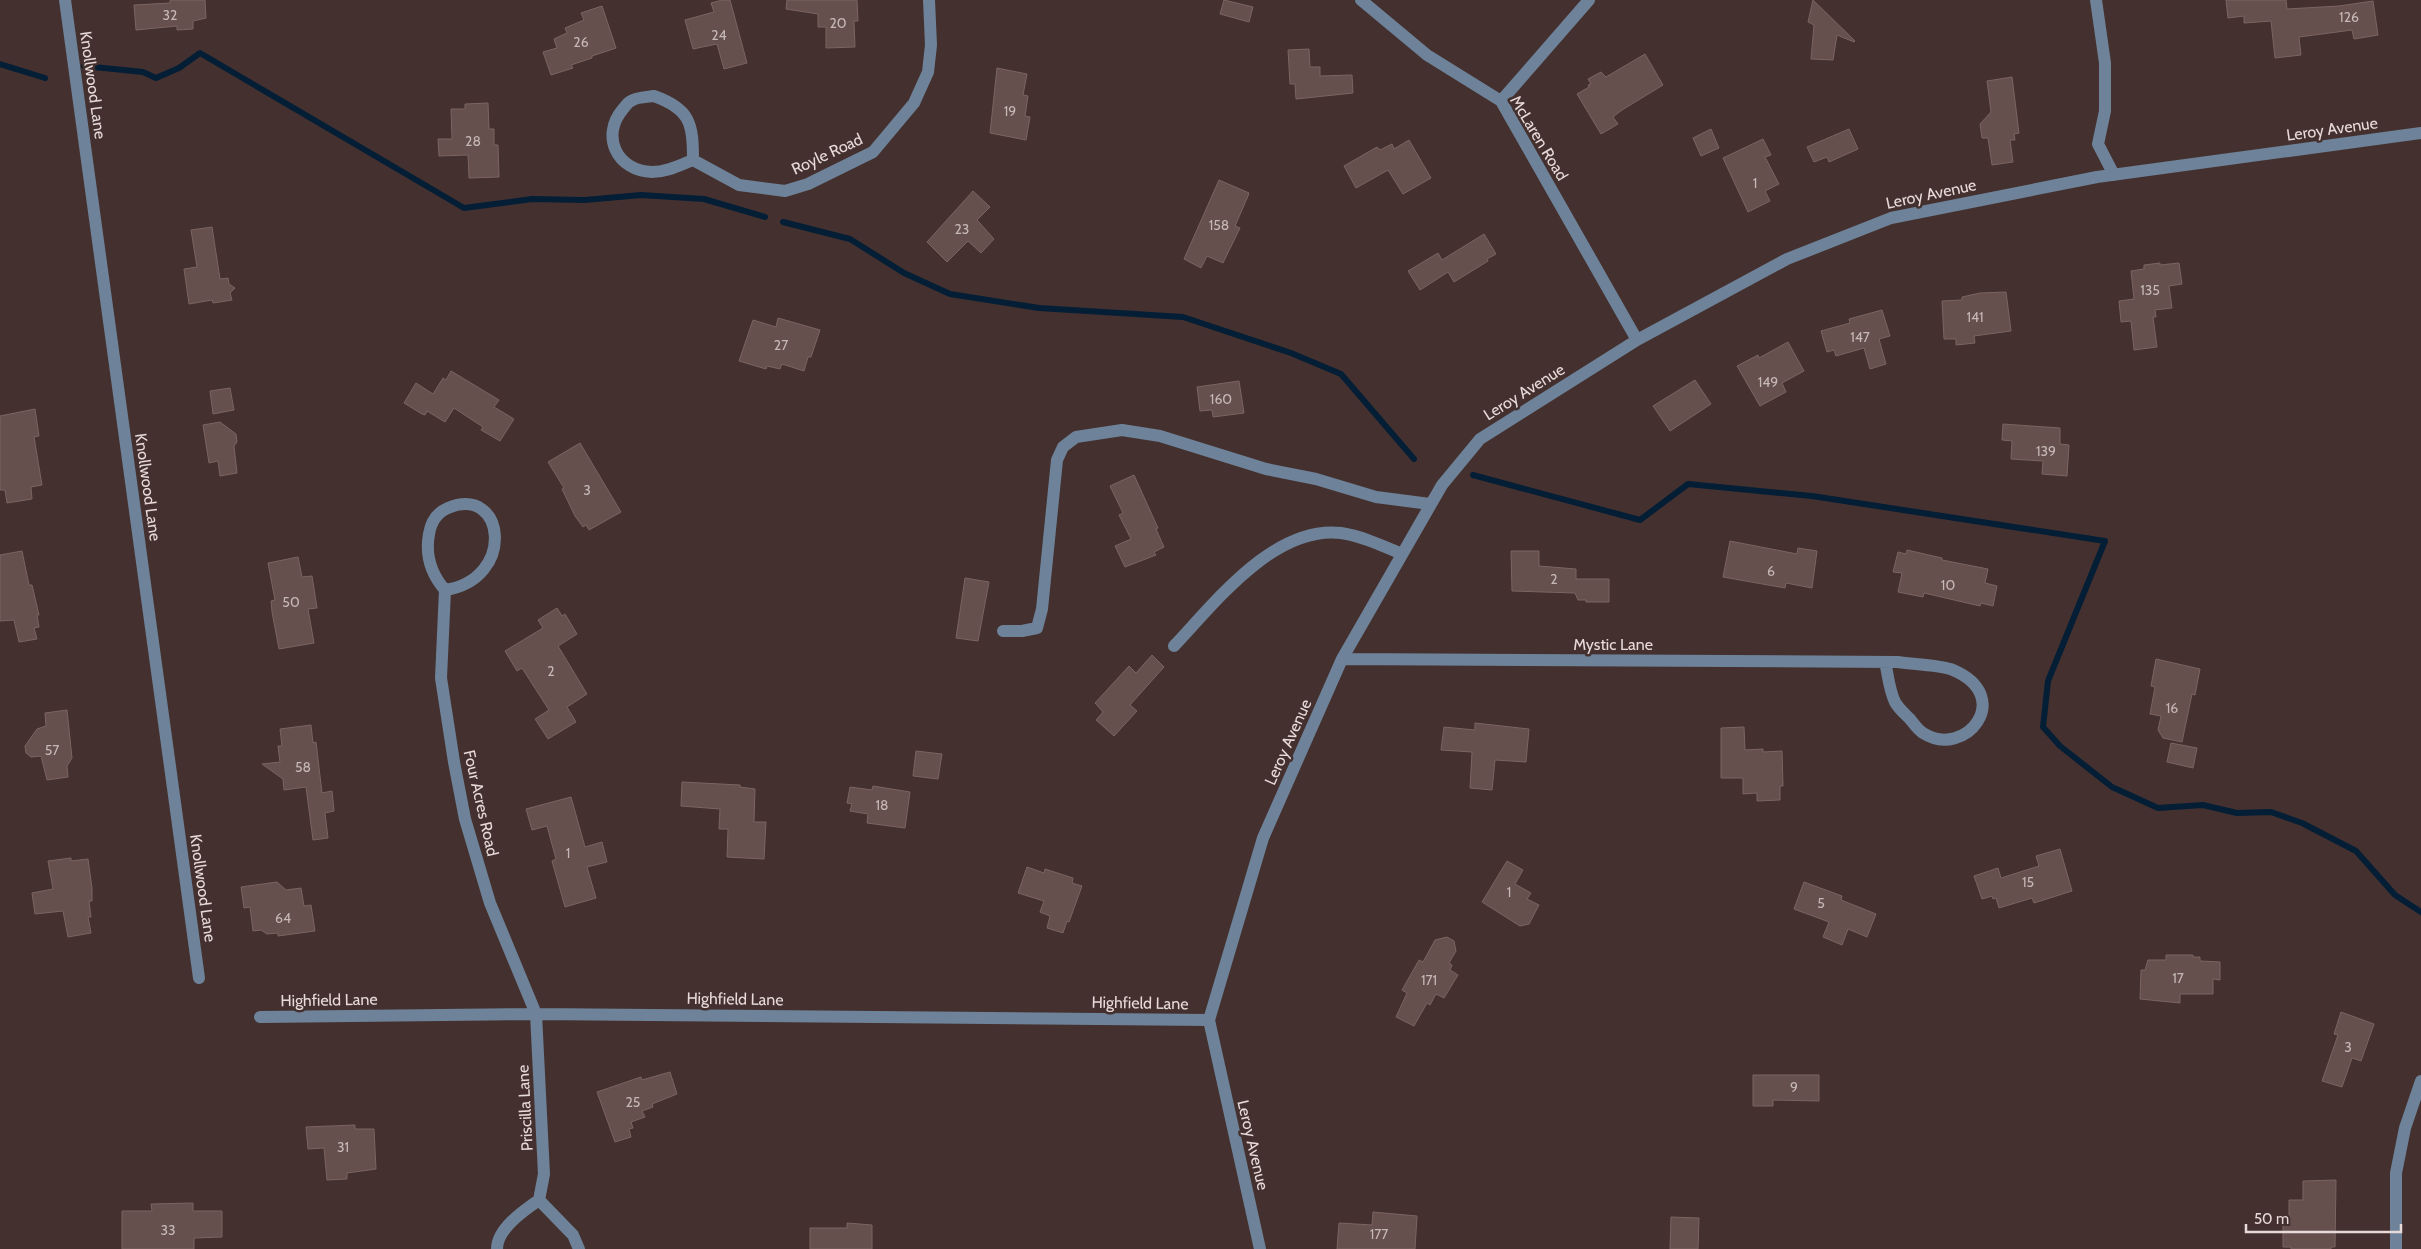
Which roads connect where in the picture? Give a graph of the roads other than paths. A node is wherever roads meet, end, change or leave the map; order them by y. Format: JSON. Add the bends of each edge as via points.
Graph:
{"nodes":[{"id":1,"x":66,"y":0,"type":"edge"},
{"id":2,"x":930,"y":0,"type":"edge"},
{"id":3,"x":1361,"y":0,"type":"edge"},
{"id":4,"x":1589,"y":0,"type":"edge"},
{"id":5,"x":2096,"y":0,"type":"edge"},
{"id":6,"x":1501,"y":101,"type":"junction"},
{"id":7,"x":2421,"y":133,"type":"edge"},
{"id":8,"x":693,"y":160,"type":"junction"},
{"id":9,"x":2114,"y":175,"type":"junction"},
{"id":10,"x":1637,"y":340,"type":"junction"},
{"id":11,"x":1430,"y":504,"type":"junction"},
{"id":12,"x":1402,"y":554,"type":"junction"},
{"id":13,"x":445,"y":590,"type":"junction"},
{"id":14,"x":1003,"y":631,"type":"dead end"},
{"id":15,"x":1174,"y":646,"type":"dead end"},
{"id":16,"x":1342,"y":659,"type":"junction"},
{"id":17,"x":1885,"y":662,"type":"junction"},
{"id":18,"x":199,"y":978,"type":"dead end"},
{"id":19,"x":536,"y":1014,"type":"junction"},
{"id":20,"x":260,"y":1017,"type":"dead end"},
{"id":21,"x":1209,"y":1020,"type":"junction"},
{"id":22,"x":2421,"y":1081,"type":"edge"},
{"id":23,"x":539,"y":1200,"type":"junction"},
{"id":24,"x":497,"y":1249,"type":"edge"},
{"id":25,"x":580,"y":1249,"type":"edge"},
{"id":26,"x":1260,"y":1249,"type":"edge"},
{"id":27,"x":2396,"y":1249,"type":"edge"}],
"edges":[{"from":1,"to":18,"type":"street","name":"Knollwood Lane"},
{"from":2,"to":8,"type":"street","name":"Royle Road","via":[[928,72],[914,103],[874,152],[808,184],[785,191],[739,185]]},
{"from":3,"to":6,"type":"street","name":"McLaren Road","via":[[1427,54]]},
{"from":4,"to":6,"type":"street"},
{"from":5,"to":9,"type":"street","via":[[2106,63],[2105,111],[2098,144]]},
{"from":6,"to":10,"type":"street","name":"McLaren Road"},
{"from":7,"to":9,"type":"street","name":"Leroy Avenue"},
{"from":8,"to":8,"type":"street","via":[[672,169],[652,172],[631,166],[617,156],[611,138],[615,119],[631,100],[654,96],[672,103],[684,114],[693,133]]},
{"from":9,"to":10,"type":"street","name":"Leroy Avenue","via":[[1891,218],[1787,259]]},
{"from":10,"to":11,"type":"street","name":"Leroy Avenue","via":[[1480,439],[1455,466]]},
{"from":11,"to":12,"type":"street","name":"Leroy Avenue"},
{"from":11,"to":14,"type":"street","via":[[1376,497],[1316,479],[1266,469],[1160,436],[1122,430],[1076,437],[1062,447],[1057,460],[1042,609],[1037,628]]},
{"from":12,"to":15,"type":"street","via":[[1339,533],[1296,540],[1278,548],[1245,572]]},
{"from":12,"to":16,"type":"street","name":"Leroy Avenue"},
{"from":13,"to":13,"type":"street","via":[[437,581],[428,557],[427,544],[433,518],[454,506],[479,506],[494,528],[494,554],[486,569],[473,580]]},
{"from":13,"to":19,"type":"street","name":"Four Acres Road","via":[[441,678],[465,819],[490,903]]},
{"from":16,"to":17,"type":"street","name":"Mystic Lane"},
{"from":16,"to":21,"type":"street","name":"Leroy Avenue","via":[[1263,838]]},
{"from":17,"to":17,"type":"street","name":"Mystic Lane","via":[[1952,668],[1969,678],[1981,692],[1983,712],[1976,727],[1946,740],[1923,733],[1895,702]]},
{"from":19,"to":20,"type":"street","name":"Highfield Lane"},
{"from":19,"to":21,"type":"street","name":"Highfield Lane"},
{"from":19,"to":23,"type":"street","name":"Priscilla Lane","via":[[544,1174]]},
{"from":21,"to":26,"type":"street","name":"Leroy Avenue"},
{"from":22,"to":27,"type":"street","via":[[2405,1128],[2396,1173]]},
{"from":23,"to":24,"type":"street","via":[[497,1241]]},
{"from":23,"to":25,"type":"street","via":[[573,1235]]}]}
